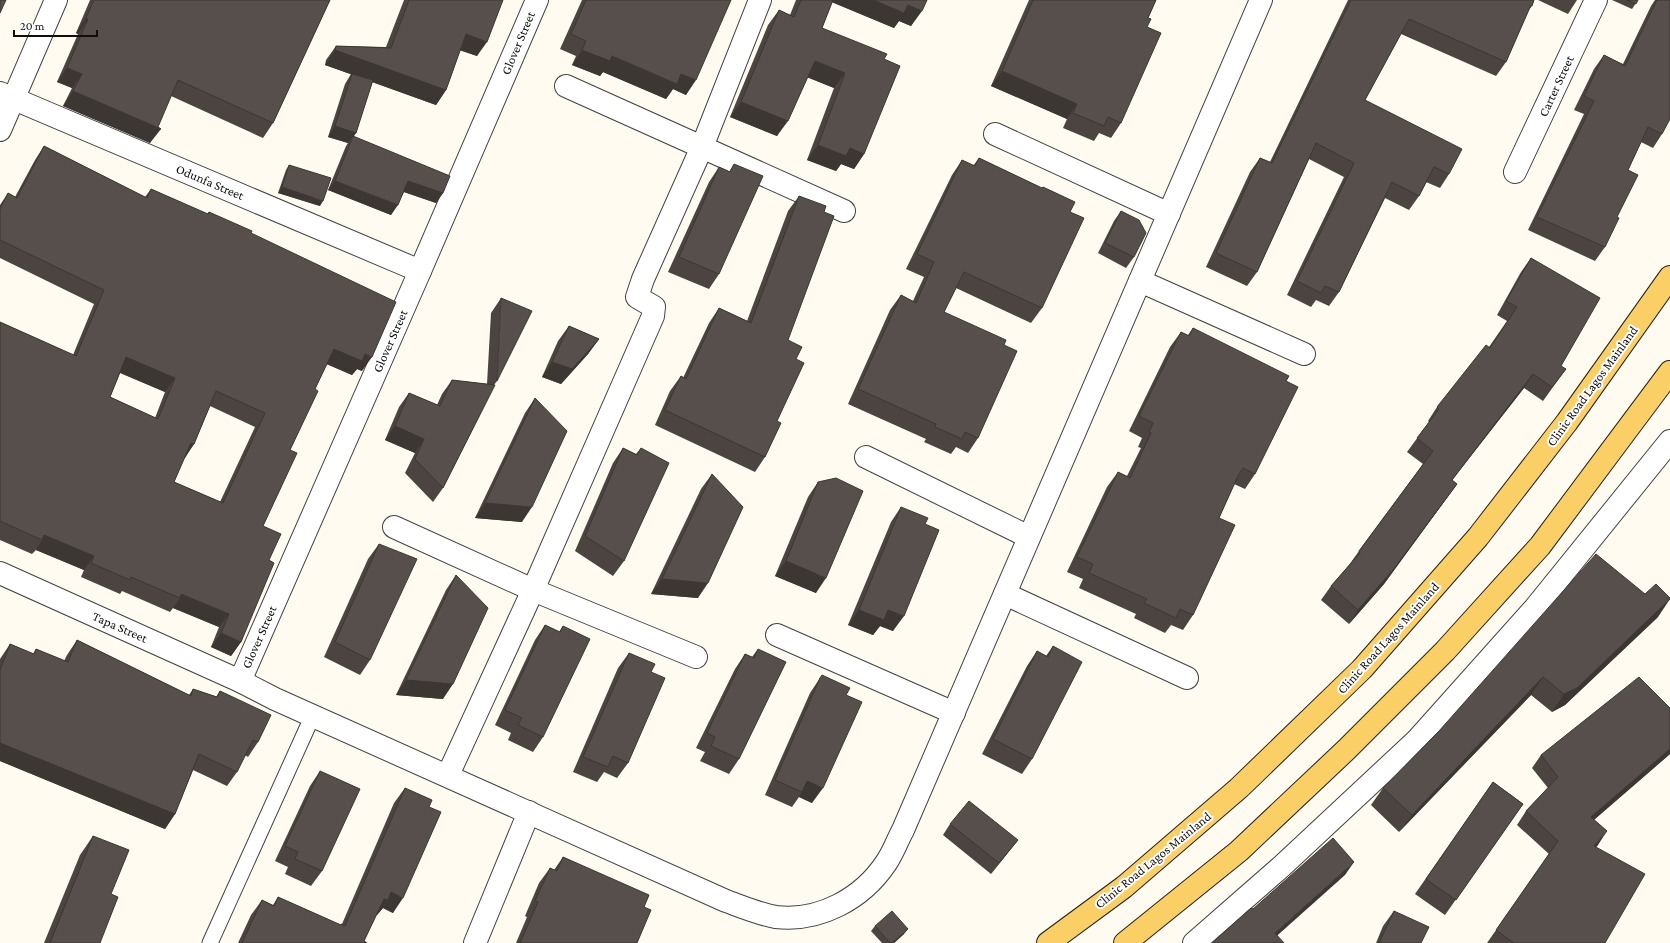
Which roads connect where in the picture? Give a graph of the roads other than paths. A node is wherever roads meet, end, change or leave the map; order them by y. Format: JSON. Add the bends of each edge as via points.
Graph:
{"nodes":[{"id":1,"x":56,"y":0,"type":"edge"},
{"id":2,"x":537,"y":0,"type":"edge"},
{"id":3,"x":760,"y":0,"type":"edge"},
{"id":4,"x":1260,"y":0,"type":"edge"},
{"id":5,"x":1596,"y":0,"type":"edge"},
{"id":6,"x":566,"y":86,"type":"dead end"},
{"id":7,"x":7,"y":96,"type":"edge"},
{"id":8,"x":0,"y":130,"type":"edge"},
{"id":9,"x":995,"y":134,"type":"dead end"},
{"id":10,"x":702,"y":146,"type":"junction"},
{"id":11,"x":1515,"y":172,"type":"dead end"},
{"id":12,"x":844,"y":211,"type":"dead end"},
{"id":13,"x":1169,"y":214,"type":"junction"},
{"id":14,"x":420,"y":272,"type":"junction"},
{"id":15,"x":1670,"y":277,"type":"edge"},
{"id":16,"x":1140,"y":281,"type":"junction"},
{"id":17,"x":1304,"y":354,"type":"dead end"},
{"id":18,"x":1670,"y":372,"type":"edge"},
{"id":19,"x":1670,"y":441,"type":"edge"},
{"id":20,"x":866,"y":457,"type":"dead end"},
{"id":21,"x":394,"y":527,"type":"dead end"},
{"id":22,"x":1029,"y":537,"type":"junction"},
{"id":23,"x":0,"y":572,"type":"edge"},
{"id":24,"x":533,"y":590,"type":"junction"},
{"id":25,"x":1005,"y":594,"type":"junction"},
{"id":26,"x":777,"y":635,"type":"dead end"},
{"id":27,"x":696,"y":657,"type":"dead end"},
{"id":28,"x":1187,"y":678,"type":"dead end"},
{"id":29,"x":240,"y":681,"type":"junction"},
{"id":30,"x":954,"y":713,"type":"junction"},
{"id":31,"x":314,"y":715,"type":"junction"},
{"id":32,"x":448,"y":775,"type":"junction"},
{"id":33,"x":529,"y":812,"type":"junction"},
{"id":34,"x":210,"y":943,"type":"edge"},
{"id":35,"x":475,"y":943,"type":"edge"},
{"id":36,"x":1048,"y":943,"type":"edge"},
{"id":37,"x":1125,"y":943,"type":"edge"},
{"id":38,"x":1194,"y":943,"type":"edge"}],
"edges":[{"from":1,"to":7,"type":"street"},
{"from":2,"to":14,"type":"street","name":"Glover Street"},
{"from":3,"to":10,"type":"street"},
{"from":4,"to":13,"type":"street","name":"Tapa Street"},
{"from":5,"to":11,"type":"street","name":"Carter Street"},
{"from":6,"to":10,"type":"street"},
{"from":7,"to":8,"type":"street"},
{"from":7,"to":14,"type":"street","name":"Odunfa Street"},
{"from":9,"to":13,"type":"street"},
{"from":10,"to":12,"type":"street"},
{"from":10,"to":24,"type":"street","via":[[637,298],[654,307],[653,316]]},
{"from":13,"to":16,"type":"street","name":"Tapa Street"},
{"from":14,"to":29,"type":"street","name":"Glover Street"},
{"from":15,"to":36,"type":"main road","name":"Clinic Road Lagos Mainland","via":[[1566,422],[1478,537],[1362,669],[1239,788],[1124,887]]},
{"from":16,"to":17,"type":"street"},
{"from":16,"to":22,"type":"street","name":"Tapa Street"},
{"from":18,"to":37,"type":"main road","via":[[1540,546],[1445,651],[1346,750],[1239,851]]},
{"from":19,"to":38,"type":"street","via":[[1535,608],[1417,740],[1282,866]]},
{"from":20,"to":22,"type":"street"},
{"from":21,"to":24,"type":"street"},
{"from":22,"to":25,"type":"street","name":"Tapa Street"},
{"from":23,"to":29,"type":"street","name":"Tapa Street"},
{"from":24,"to":27,"type":"street"},
{"from":24,"to":32,"type":"street"},
{"from":25,"to":28,"type":"street"},
{"from":25,"to":30,"type":"street","name":"Tapa Street"},
{"from":26,"to":30,"type":"street"},
{"from":29,"to":31,"type":"street","name":"Tapa Street"},
{"from":30,"to":33,"type":"street","name":"Tapa Street","via":[[886,863],[867,885],[842,905],[811,916],[776,917],[726,901]]},
{"from":31,"to":32,"type":"street","name":"Tapa Street"},
{"from":31,"to":34,"type":"lane"},
{"from":32,"to":33,"type":"street","name":"Tapa Street"},
{"from":33,"to":35,"type":"street"}]}
